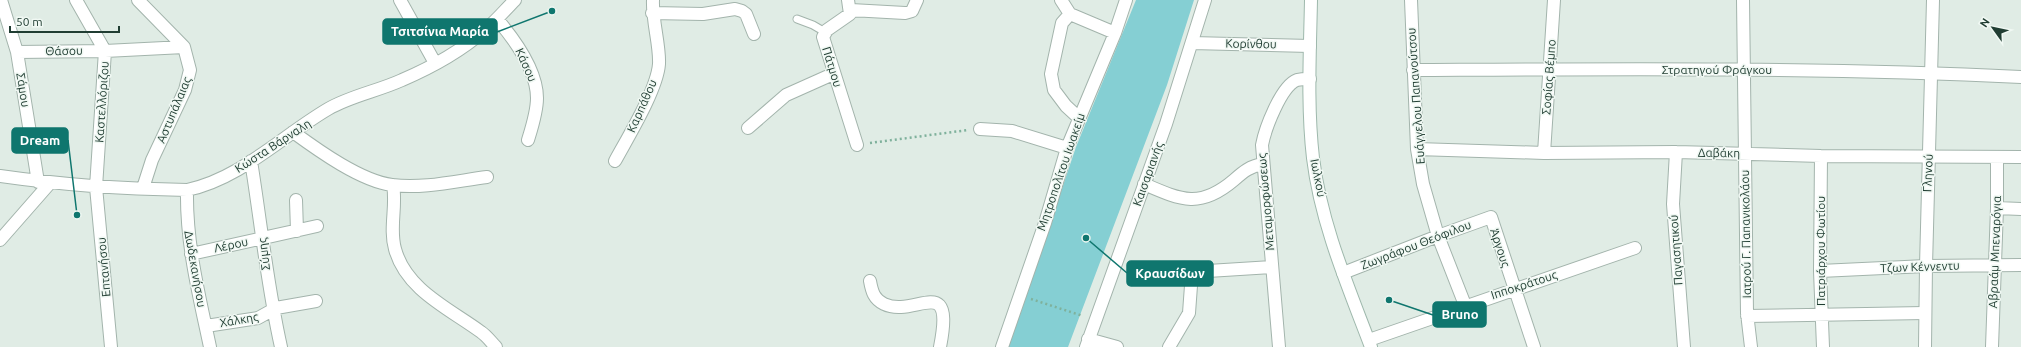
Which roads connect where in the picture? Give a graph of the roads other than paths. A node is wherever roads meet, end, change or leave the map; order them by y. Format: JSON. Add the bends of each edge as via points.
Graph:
{"nodes":[{"id":1,"x":1,"y":0,"type":"edge"},
{"id":2,"x":76,"y":0,"type":"edge"},
{"id":3,"x":138,"y":0,"type":"edge"},
{"id":4,"x":400,"y":0,"type":"edge"},
{"id":5,"x":515,"y":0,"type":"edge"},
{"id":6,"x":653,"y":0,"type":"edge"},
{"id":7,"x":916,"y":0,"type":"edge"},
{"id":8,"x":1061,"y":0,"type":"edge"},
{"id":9,"x":1126,"y":0,"type":"edge"},
{"id":10,"x":1205,"y":0,"type":"edge"},
{"id":11,"x":1311,"y":0,"type":"edge"},
{"id":12,"x":1410,"y":0,"type":"edge"},
{"id":13,"x":1554,"y":0,"type":"edge"},
{"id":14,"x":1743,"y":0,"type":"edge"},
{"id":15,"x":1933,"y":0,"type":"edge"},
{"id":16,"x":849,"y":5,"type":"edge"},
{"id":17,"x":652,"y":13,"type":"junction"},
{"id":18,"x":1070,"y":14,"type":"junction"},
{"id":19,"x":497,"y":19,"type":"junction"},
{"id":20,"x":797,"y":19,"type":"dead end"},
{"id":21,"x":825,"y":32,"type":"junction"},
{"id":22,"x":1115,"y":33,"type":"junction"},
{"id":23,"x":754,"y":34,"type":"dead end"},
{"id":24,"x":1192,"y":43,"type":"junction"},
{"id":25,"x":1310,"y":46,"type":"junction"},
{"id":26,"x":184,"y":47,"type":"junction"},
{"id":27,"x":105,"y":51,"type":"junction"},
{"id":28,"x":17,"y":52,"type":"junction"},
{"id":29,"x":435,"y":63,"type":"junction"},
{"id":30,"x":1549,"y":69,"type":"junction"},
{"id":31,"x":1413,"y":70,"type":"junction"},
{"id":32,"x":1744,"y":70,"type":"junction"},
{"id":33,"x":1930,"y":72,"type":"junction"},
{"id":34,"x":833,"y":74,"type":"junction"},
{"id":35,"x":2021,"y":77,"type":"edge"},
{"id":36,"x":1310,"y":79,"type":"junction"},
{"id":37,"x":1079,"y":118,"type":"junction"},
{"id":38,"x":748,"y":128,"type":"dead end"},
{"id":39,"x":980,"y":129,"type":"road end"},
{"id":40,"x":294,"y":132,"type":"junction"},
{"id":41,"x":528,"y":140,"type":"dead end"},
{"id":42,"x":857,"y":145,"type":"road end"},
{"id":43,"x":1067,"y":148,"type":"junction"},
{"id":44,"x":1417,"y":149,"type":"junction"},
{"id":45,"x":1676,"y":152,"type":"junction"},
{"id":46,"x":1544,"y":153,"type":"junction"},
{"id":47,"x":1745,"y":154,"type":"junction"},
{"id":48,"x":1821,"y":156,"type":"junction"},
{"id":49,"x":1929,"y":156,"type":"junction"},
{"id":50,"x":1997,"y":157,"type":"junction"},
{"id":51,"x":2021,"y":157,"type":"edge"},
{"id":52,"x":251,"y":161,"type":"junction"},
{"id":53,"x":615,"y":161,"type":"dead end"},
{"id":54,"x":1262,"y":164,"type":"junction"},
{"id":55,"x":0,"y":176,"type":"edge"},
{"id":56,"x":486,"y":177,"type":"dead end"},
{"id":57,"x":38,"y":182,"type":"junction"},
{"id":58,"x":50,"y":183,"type":"junction"},
{"id":59,"x":1144,"y":184,"type":"junction"},
{"id":60,"x":393,"y":185,"type":"junction"},
{"id":61,"x":96,"y":187,"type":"junction"},
{"id":62,"x":143,"y":188,"type":"junction"},
{"id":63,"x":186,"y":190,"type":"junction"},
{"id":64,"x":296,"y":200,"type":"dead end"},
{"id":65,"x":1997,"y":208,"type":"junction"},
{"id":66,"x":2021,"y":209,"type":"edge"},
{"id":67,"x":1491,"y":218,"type":"joint"},
{"id":68,"x":316,"y":226,"type":"dead end"},
{"id":69,"x":297,"y":231,"type":"junction"},
{"id":70,"x":1438,"y":236,"type":"junction"},
{"id":71,"x":261,"y":239,"type":"junction"},
{"id":72,"x":0,"y":240,"type":"edge"},
{"id":73,"x":1635,"y":248,"type":"dead end"},
{"id":74,"x":191,"y":254,"type":"junction"},
{"id":75,"x":1994,"y":265,"type":"junction"},
{"id":76,"x":2021,"y":265,"type":"edge"},
{"id":77,"x":1926,"y":266,"type":"junction"},
{"id":78,"x":1272,"y":267,"type":"junction"},
{"id":79,"x":1820,"y":271,"type":"junction"},
{"id":80,"x":1343,"y":273,"type":"junction"},
{"id":81,"x":870,"y":281,"type":"dead end"},
{"id":82,"x":1514,"y":289,"type":"junction"},
{"id":83,"x":316,"y":301,"type":"dead end"},
{"id":84,"x":1465,"y":305,"type":"junction"},
{"id":85,"x":272,"y":311,"type":"junction"},
{"id":86,"x":1925,"y":313,"type":"junction"},
{"id":87,"x":1822,"y":315,"type":"junction"},
{"id":88,"x":1747,"y":316,"type":"junction"},
{"id":89,"x":206,"y":326,"type":"junction"},
{"id":90,"x":1087,"y":343,"type":"edge"},
{"id":91,"x":1370,"y":343,"type":"edge"},
{"id":92,"x":111,"y":347,"type":"edge"},
{"id":93,"x":210,"y":347,"type":"edge"},
{"id":94,"x":281,"y":347,"type":"edge"},
{"id":95,"x":496,"y":347,"type":"edge"},
{"id":96,"x":940,"y":347,"type":"edge"},
{"id":97,"x":1002,"y":347,"type":"edge"},
{"id":98,"x":1116,"y":347,"type":"edge"},
{"id":99,"x":1169,"y":347,"type":"edge"},
{"id":100,"x":1279,"y":347,"type":"edge"},
{"id":101,"x":1534,"y":347,"type":"edge"},
{"id":102,"x":1684,"y":347,"type":"edge"},
{"id":103,"x":1751,"y":347,"type":"edge"},
{"id":104,"x":1823,"y":347,"type":"edge"},
{"id":105,"x":1925,"y":347,"type":"edge"},
{"id":106,"x":1992,"y":347,"type":"edge"}],
"edges":[{"from":1,"to":28,"type":"street","name":"Σάμου"},
{"from":2,"to":27,"type":"street","name":"Καστελλόριζου"},
{"from":3,"to":26,"type":"street","name":"Αστυπάλαιας"},
{"from":4,"to":29,"type":"street"},
{"from":5,"to":19,"type":"street","name":"Κώστα Βάρναλη"},
{"from":6,"to":17,"type":"street","name":"Καρπάθου"},
{"from":7,"to":16,"type":"street","via":[[912,11],[906,13]]},
{"from":8,"to":18,"type":"street"},
{"from":9,"to":22,"type":"street","name":"Μητροπολίτου Ιωακείμ"},
{"from":10,"to":24,"type":"street","name":"Καισαριανής"},
{"from":11,"to":25,"type":"street","name":"Ιωλκού"},
{"from":12,"to":31,"type":"street","name":"Ευάγγελου Παπανούτσου"},
{"from":13,"to":30,"type":"street","name":"Σοφίας Βέμπο"},
{"from":14,"to":32,"type":"street","name":"Ιατρού Γ. Παπανικολάου"},
{"from":15,"to":33,"type":"street","name":"Γληνού"},
{"from":16,"to":21,"type":"street","name":"Πάτμου","via":[[848,17]]},
{"from":17,"to":23,"type":"street","via":[[703,14],[735,9],[746,14]]},
{"from":17,"to":53,"type":"street","name":"Καρπάθου","via":[[659,64],[648,98]]},
{"from":18,"to":22,"type":"street"},
{"from":18,"to":37,"type":"street","via":[[1062,23],[1051,74],[1054,90]]},
{"from":19,"to":29,"type":"street","name":"Κώστα Βάρναλη","via":[[471,41]]},
{"from":19,"to":41,"type":"street","name":"Κάσου","via":[[519,47],[536,87],[536,108]]},
{"from":20,"to":21,"type":"lane"},
{"from":21,"to":34,"type":"street","name":"Πάτμου","via":[[823,37]]},
{"from":22,"to":37,"type":"street","name":"Μητροπολίτου Ιωακείμ"},
{"from":24,"to":25,"type":"street","name":"Κορίνθου"},
{"from":24,"to":59,"type":"street","name":"Καισαριανής"},
{"from":25,"to":36,"type":"street","name":"Ιωλκού"},
{"from":26,"to":27,"type":"street","name":"Θάσου"},
{"from":26,"to":62,"type":"street","name":"Αστυπάλαιας","via":[[190,63],[185,90],[152,160]]},
{"from":27,"to":28,"type":"street","name":"Θάσου"},
{"from":27,"to":61,"type":"street","name":"Καστελλόριζου"},
{"from":28,"to":57,"type":"street","name":"Σάμου"},
{"from":29,"to":40,"type":"street","name":"Κώστα Βάρναλη","via":[[403,80],[337,104]]},
{"from":30,"to":31,"type":"street","name":"Στρατηγού Φράγκου"},
{"from":30,"to":32,"type":"street","name":"Στρατηγού Φράγκου"},
{"from":30,"to":46,"type":"street","name":"Σοφίας Βέμπο"},
{"from":31,"to":44,"type":"street","name":"Ευάγγελου Παπανούτσου"},
{"from":32,"to":33,"type":"street","name":"Στρατηγού Φράγκου"},
{"from":32,"to":47,"type":"street","name":"Ιατρού Γ. Παπανικολάου"},
{"from":33,"to":35,"type":"street","name":"Στρατηγού Φράγκου"},
{"from":33,"to":49,"type":"street","name":"Γληνού"},
{"from":34,"to":38,"type":"street","via":[[786,95]]},
{"from":34,"to":42,"type":"street","name":"Πάτμου"},
{"from":36,"to":54,"type":"street","name":"Μεταμορφώσεως","via":[[1294,82],[1278,103],[1263,137]]},
{"from":36,"to":80,"type":"street","name":"Ιωλκού","via":[[1312,145],[1316,173],[1325,215]]},
{"from":37,"to":43,"type":"street","name":"Μητροπολίτου Ιωακείμ"},
{"from":39,"to":43,"type":"street","via":[[1012,131]]},
{"from":40,"to":52,"type":"street","name":"Κώστα Βάρναλη"},
{"from":40,"to":60,"type":"street","via":[[331,158],[362,175]]},
{"from":43,"to":97,"type":"street","name":"Μητροπολίτου Ιωακείμ"},
{"from":44,"to":46,"type":"street","name":"Δαβάκη"},
{"from":44,"to":70,"type":"street","name":"Ευάγγελου Παπανούτσου","via":[[1423,184]]},
{"from":45,"to":46,"type":"street","name":"Δαβάκη"},
{"from":45,"to":47,"type":"street","name":"Δαβάκη"},
{"from":45,"to":102,"type":"street","name":"Παγασητικού","via":[[1673,204]]},
{"from":47,"to":48,"type":"street","name":"Δαβάκη"},
{"from":47,"to":88,"type":"street","name":"Ιατρού Γ. Παπανικολάου"},
{"from":48,"to":49,"type":"street","name":"Δαβάκη"},
{"from":48,"to":79,"type":"street","name":"Πατριάρχου Φωτίου"},
{"from":49,"to":50,"type":"street","name":"Δαβάκη"},
{"from":49,"to":77,"type":"street","name":"Γληνού"},
{"from":50,"to":51,"type":"street","name":"Δαβάκη"},
{"from":50,"to":65,"type":"street","name":"Αβραάμ Μπεναρόγια"},
{"from":52,"to":63,"type":"street","name":"Κώστα Βάρναλη","via":[[214,182]]},
{"from":52,"to":71,"type":"street","name":"Σύμης"},
{"from":54,"to":59,"type":"street","via":[[1249,168],[1213,195],[1197,200],[1173,197]]},
{"from":54,"to":78,"type":"street","name":"Μεταμορφώσεως"},
{"from":55,"to":57,"type":"street","name":"Κώστα Βάρναλη"},
{"from":56,"to":60,"type":"street","via":[[426,185]]},
{"from":57,"to":58,"type":"street","name":"Κώστα Βάρναλη"},
{"from":58,"to":61,"type":"street","name":"Κώστα Βάρναλη"},
{"from":58,"to":72,"type":"street"},
{"from":59,"to":90,"type":"street","name":"Καισαριανής"},
{"from":60,"to":95,"type":"street","via":[[392,238],[408,276],[421,290],[482,333]]},
{"from":61,"to":62,"type":"street","name":"Κώστα Βάρναλη"},
{"from":61,"to":92,"type":"street","name":"Επτανήσου"},
{"from":62,"to":63,"type":"street","name":"Κώστα Βάρναλη"},
{"from":63,"to":74,"type":"street","name":"Δωδεκανήσου","via":[[186,220]]},
{"from":64,"to":69,"type":"street"},
{"from":65,"to":66,"type":"street"},
{"from":65,"to":75,"type":"street","name":"Αβραάμ Μπεναρόγια"},
{"from":67,"to":70,"type":"street","name":"Ζωγράφου Θεόφιλου"},
{"from":67,"to":82,"type":"street","name":"Άργους"},
{"from":68,"to":69,"type":"street","name":"Λέρου"},
{"from":69,"to":71,"type":"street","name":"Λέρου"},
{"from":70,"to":80,"type":"street","name":"Ζωγράφου Θεόφιλου"},
{"from":70,"to":84,"type":"street","name":"Ευάγγελου Παπανούτσου"},
{"from":71,"to":74,"type":"street","name":"Λέρου"},
{"from":71,"to":85,"type":"street","name":"Σύμης"},
{"from":73,"to":82,"type":"street","name":"Ιπποκράτους"},
{"from":74,"to":89,"type":"street","name":"Δωδεκανήσου"},
{"from":75,"to":76,"type":"street","name":"Τζων Κέννεντυ"},
{"from":75,"to":77,"type":"street","name":"Τζων Κέννεντυ"},
{"from":75,"to":106,"type":"street","name":"Αβραάμ Μπεναρόγια"},
{"from":77,"to":79,"type":"street","name":"Τζων Κέννεντυ"},
{"from":77,"to":86,"type":"street","name":"Γληνού"},
{"from":78,"to":99,"type":"street","via":[[1192,272],[1189,313]]},
{"from":78,"to":100,"type":"street","name":"Μεταμορφώσεως"},
{"from":79,"to":87,"type":"street","name":"Πατριάρχου Φωτίου"},
{"from":80,"to":91,"type":"street","name":"Ιωλκού"},
{"from":81,"to":96,"type":"street","via":[[871,291],[876,298],[892,307],[906,307],[929,301],[937,304],[941,309],[942,320]]},
{"from":82,"to":84,"type":"street","name":"Ιπποκράτους"},
{"from":82,"to":101,"type":"street","name":"Άργους"},
{"from":83,"to":85,"type":"street","name":"Χάλκης","via":[[280,307]]},
{"from":84,"to":91,"type":"street","name":"Ιπποκράτους"},
{"from":85,"to":89,"type":"street","name":"Χάλκης","via":[[258,318]]},
{"from":85,"to":94,"type":"street","name":"Σύμης"},
{"from":86,"to":87,"type":"street"},
{"from":86,"to":105,"type":"street","name":"Γληνού"},
{"from":87,"to":88,"type":"street"},
{"from":87,"to":104,"type":"street","name":"Πατριάρχου Φωτίου"},
{"from":88,"to":103,"type":"street","name":"Ιατρού Γ. Παπανικολάου"},
{"from":89,"to":93,"type":"street","name":"Δωδεκανήσου"},
{"from":90,"to":98,"type":"street"}]}
